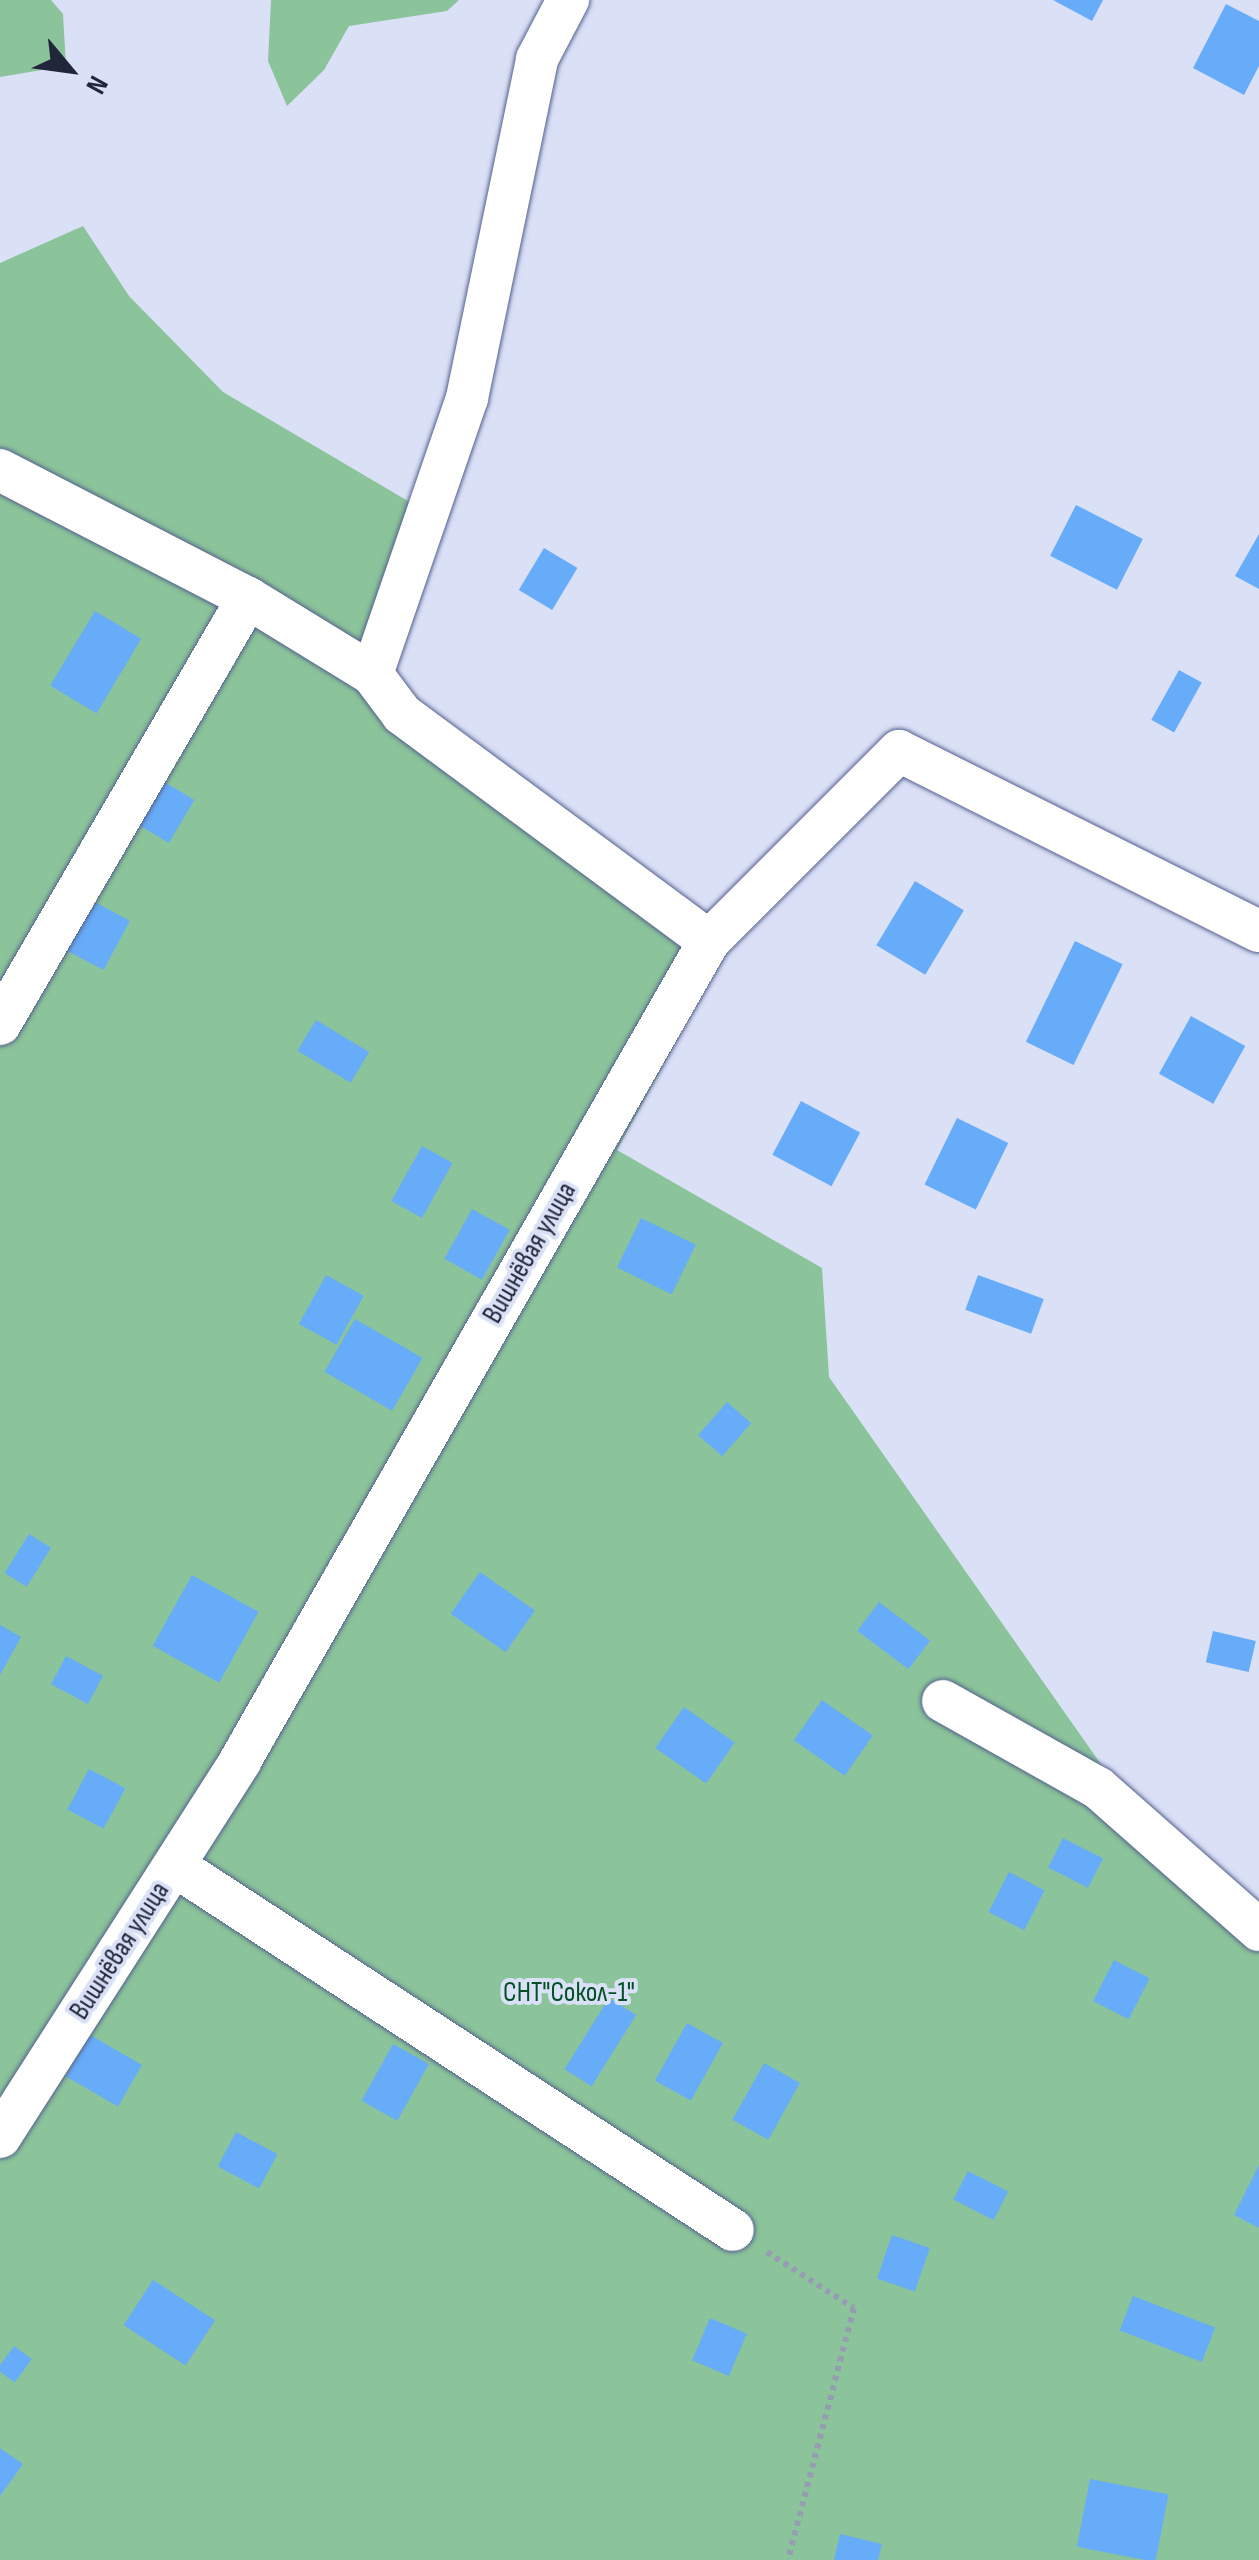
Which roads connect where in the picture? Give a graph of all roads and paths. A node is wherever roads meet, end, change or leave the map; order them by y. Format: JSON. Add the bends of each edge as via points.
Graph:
{"nodes":[{"id":1,"x":568,"y":0,"type":"edge"},
{"id":2,"x":0,"y":470,"type":"edge"},
{"id":3,"x":248,"y":598,"type":"junction"},
{"id":4,"x":372,"y":674,"type":"junction"},
{"id":5,"x":1259,"y":931,"type":"edge"},
{"id":6,"x":709,"y":941,"type":"junction"},
{"id":7,"x":0,"y":1024,"type":"edge"},
{"id":8,"x":943,"y":1702,"type":"dead end"},
{"id":9,"x":175,"y":1866,"type":"junction"},
{"id":10,"x":1259,"y":1930,"type":"edge"},
{"id":11,"x":0,"y":2137,"type":"edge"},
{"id":12,"x":732,"y":2230,"type":"joint"},
{"id":13,"x":788,"y":2560,"type":"edge"}],
"edges":[{"from":1,"to":4,"type":"street","via":[[537,59],[468,398]]},
{"from":2,"to":3,"type":"street"},
{"from":3,"to":4,"type":"street"},
{"from":3,"to":7,"type":"street"},
{"from":4,"to":6,"type":"street","via":[[402,714]]},
{"from":5,"to":6,"type":"street","name":"Вишнёвая улица","via":[[899,751]]},
{"from":6,"to":9,"type":"street","name":"Вишнёвая улица"},
{"from":8,"to":10,"type":"street","via":[[1098,1788]]},
{"from":9,"to":11,"type":"street","name":"Вишнёвая улица"},
{"from":9,"to":12,"type":"street"},
{"from":12,"to":13,"type":"path","via":[[854,2308]]}]}
